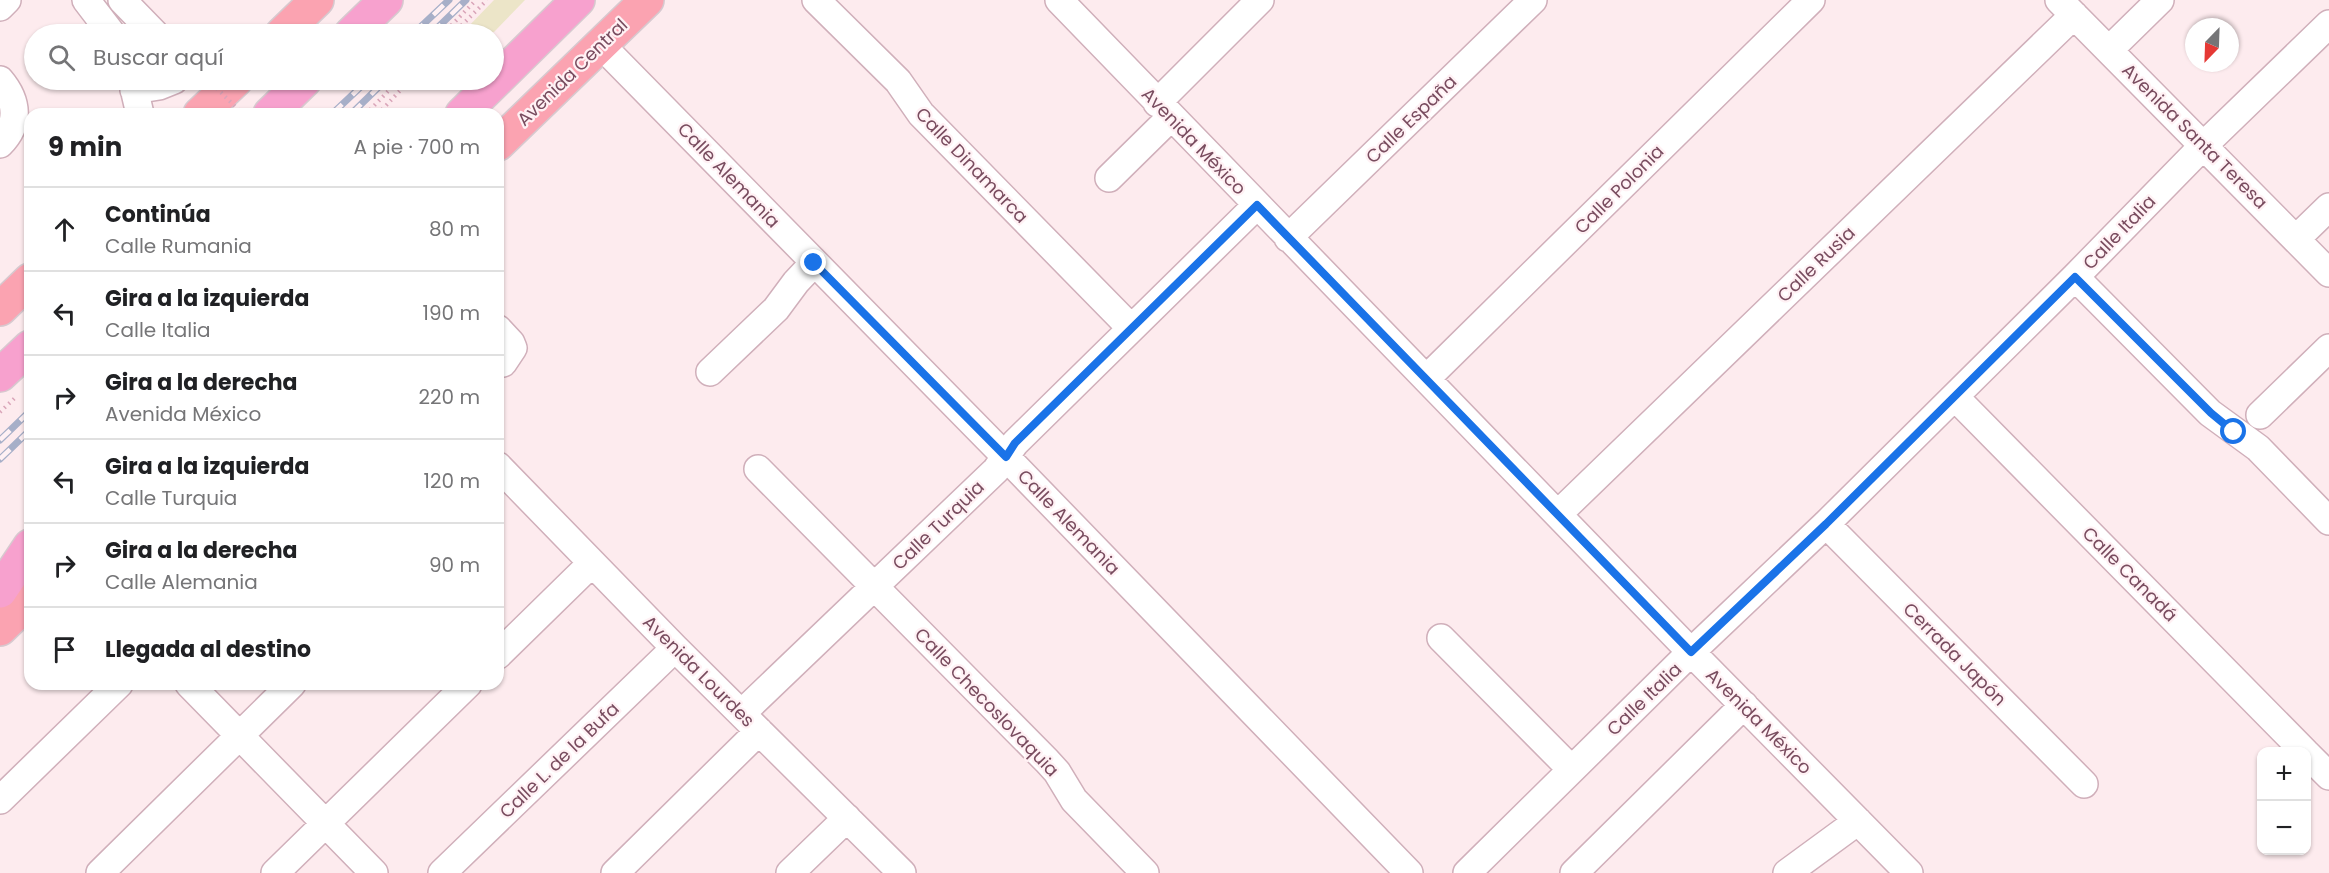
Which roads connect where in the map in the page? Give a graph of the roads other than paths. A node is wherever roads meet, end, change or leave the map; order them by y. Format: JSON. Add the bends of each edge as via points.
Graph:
{"nodes":[{"id":1,"x":7,"y":0,"type":"edge"},
{"id":2,"x":86,"y":0,"type":"edge"},
{"id":3,"x":122,"y":0,"type":"edge"},
{"id":4,"x":317,"y":0,"type":"edge"},
{"id":5,"x":386,"y":0,"type":"edge"},
{"id":6,"x":578,"y":0,"type":"edge"},
{"id":7,"x":647,"y":0,"type":"edge"},
{"id":8,"x":816,"y":0,"type":"edge"},
{"id":9,"x":1059,"y":0,"type":"edge"},
{"id":10,"x":1260,"y":0,"type":"edge"},
{"id":11,"x":1533,"y":0,"type":"edge"},
{"id":12,"x":1811,"y":0,"type":"edge"},
{"id":13,"x":2160,"y":0,"type":"edge"},
{"id":14,"x":0,"y":7,"type":"edge"},
{"id":15,"x":2066,"y":7,"type":"edge"},
{"id":16,"x":104,"y":24,"type":"edge"},
{"id":17,"x":145,"y":24,"type":"edge"},
{"id":18,"x":292,"y":24,"type":"edge"},
{"id":19,"x":361,"y":24,"type":"edge"},
{"id":20,"x":2329,"y":24,"type":"edge"},
{"id":21,"x":601,"y":45,"type":"junction"},
{"id":22,"x":2109,"y":50,"type":"junction"},
{"id":23,"x":504,"y":73,"type":"edge"},
{"id":24,"x":0,"y":81,"type":"edge"},
{"id":25,"x":225,"y":90,"type":"edge"},
{"id":26,"x":295,"y":90,"type":"edge"},
{"id":27,"x":486,"y":90,"type":"edge"},
{"id":28,"x":206,"y":108,"type":"edge"},
{"id":29,"x":276,"y":108,"type":"edge"},
{"id":30,"x":468,"y":108,"type":"edge"},
{"id":31,"x":1164,"y":110,"type":"junction"},
{"id":32,"x":3,"y":133,"type":"edge"},
{"id":33,"x":504,"y":138,"type":"edge"},
{"id":34,"x":2205,"y":145,"type":"junction"},
{"id":35,"x":1110,"y":178,"type":"dead end"},
{"id":36,"x":1257,"y":205,"type":"junction"},
{"id":37,"x":2329,"y":207,"type":"edge"},
{"id":38,"x":1288,"y":238,"type":"junction"},
{"id":39,"x":2296,"y":239,"type":"junction"},
{"id":40,"x":814,"y":263,"type":"junction"},
{"id":41,"x":2329,"y":273,"type":"edge"},
{"id":42,"x":2075,"y":277,"type":"junction"},
{"id":43,"x":1131,"y":328,"type":"junction"},
{"id":44,"x":504,"y":335,"type":"edge"},
{"id":45,"x":2329,"y":348,"type":"edge"},
{"id":46,"x":24,"y":352,"type":"edge"},
{"id":47,"x":504,"y":362,"type":"edge"},
{"id":48,"x":710,"y":372,"type":"dead end"},
{"id":49,"x":0,"y":375,"type":"edge"},
{"id":50,"x":1427,"y":378,"type":"junction"},
{"id":51,"x":1955,"y":397,"type":"junction"},
{"id":52,"x":2260,"y":415,"type":"dead end"},
{"id":53,"x":1006,"y":457,"type":"junction"},
{"id":54,"x":758,"y":469,"type":"dead end"},
{"id":55,"x":504,"y":478,"type":"edge"},
{"id":56,"x":1558,"y":514,"type":"junction"},
{"id":57,"x":2329,"y":521,"type":"edge"},
{"id":58,"x":1826,"y":524,"type":"junction"},
{"id":59,"x":24,"y":546,"type":"edge"},
{"id":60,"x":24,"y":555,"type":"edge"},
{"id":61,"x":592,"y":563,"type":"junction"},
{"id":62,"x":0,"y":568,"type":"edge"},
{"id":63,"x":874,"y":586,"type":"junction"},
{"id":64,"x":0,"y":591,"type":"edge"},
{"id":65,"x":24,"y":606,"type":"edge"},
{"id":66,"x":0,"y":629,"type":"edge"},
{"id":67,"x":1441,"y":638,"type":"dead end"},
{"id":68,"x":675,"y":648,"type":"junction"},
{"id":69,"x":504,"y":649,"type":"edge"},
{"id":70,"x":1691,"y":652,"type":"junction"},
{"id":71,"x":113,"y":690,"type":"edge"},
{"id":72,"x":195,"y":690,"type":"edge"},
{"id":73,"x":286,"y":690,"type":"edge"},
{"id":74,"x":462,"y":690,"type":"edge"},
{"id":75,"x":1743,"y":705,"type":"junction"},
{"id":76,"x":751,"y":722,"type":"junction"},
{"id":77,"x":239,"y":736,"type":"junction"},
{"id":78,"x":2301,"y":747,"type":"edge"},
{"id":79,"x":2311,"y":757,"type":"edge"},
{"id":80,"x":1572,"y":769,"type":"junction"},
{"id":81,"x":2329,"y":776,"type":"edge"},
{"id":82,"x":2084,"y":784,"type":"dead end"},
{"id":83,"x":0,"y":800,"type":"edge"},
{"id":84,"x":847,"y":818,"type":"junction"},
{"id":85,"x":1858,"y":821,"type":"junction"},
{"id":86,"x":325,"y":824,"type":"junction"},
{"id":87,"x":100,"y":873,"type":"edge"},
{"id":88,"x":275,"y":873,"type":"edge"},
{"id":89,"x":374,"y":873,"type":"edge"},
{"id":90,"x":442,"y":873,"type":"edge"},
{"id":91,"x":615,"y":873,"type":"edge"},
{"id":92,"x":790,"y":873,"type":"edge"},
{"id":93,"x":902,"y":873,"type":"edge"},
{"id":94,"x":1145,"y":873,"type":"edge"},
{"id":95,"x":1409,"y":873,"type":"edge"},
{"id":96,"x":1467,"y":873,"type":"edge"},
{"id":97,"x":1574,"y":873,"type":"edge"},
{"id":98,"x":1787,"y":873,"type":"edge"},
{"id":99,"x":1909,"y":873,"type":"edge"}],
"edges":[{"from":1,"to":14,"type":"street"},
{"from":2,"to":16,"type":"street"},
{"from":3,"to":17,"type":"street"},
{"from":4,"to":18,"type":"main road"},
{"from":5,"to":19,"type":"highway"},
{"from":6,"to":23,"type":"highway"},
{"from":7,"to":21,"type":"main road","name":"Avenida Central"},
{"from":8,"to":43,"type":"street","name":"Calle Dinamarca","via":[[898,81],[921,114]]},
{"from":9,"to":31,"type":"street","name":"Avenida México"},
{"from":10,"to":31,"type":"street"},
{"from":11,"to":38,"type":"street","name":"Calle España"},
{"from":12,"to":50,"type":"street","name":"Calle Polonia"},
{"from":13,"to":22,"type":"street"},
{"from":15,"to":22,"type":"street","name":"Avenida Santa Teresa"},
{"from":15,"to":56,"type":"street","name":"Calle Rusia"},
{"from":20,"to":34,"type":"street","name":"Calle Italia"},
{"from":21,"to":33,"type":"main road","name":"Avenida Central"},
{"from":21,"to":40,"type":"street","name":"Calle Alemania"},
{"from":22,"to":34,"type":"street","name":"Avenida Santa Teresa"},
{"from":24,"to":32,"type":"street","via":[[10,94],[16,114],[15,122]]},
{"from":25,"to":28,"type":"main road"},
{"from":26,"to":29,"type":"highway"},
{"from":27,"to":30,"type":"highway"},
{"from":31,"to":35,"type":"street"},
{"from":31,"to":36,"type":"street","name":"Avenida México"},
{"from":34,"to":39,"type":"street","name":"Avenida Santa Teresa"},
{"from":34,"to":42,"type":"street","name":"Calle Italia"},
{"from":36,"to":38,"type":"street","name":"Avenida México"},
{"from":36,"to":43,"type":"street","name":"Calle Turquia"},
{"from":37,"to":39,"type":"street"},
{"from":38,"to":50,"type":"street","name":"Avenida México"},
{"from":39,"to":41,"type":"street","name":"Avenida Santa Teresa"},
{"from":40,"to":48,"type":"street","via":[[776,309]]},
{"from":40,"to":53,"type":"street","name":"Calle Alemania"},
{"from":42,"to":51,"type":"street","name":"Calle Italia"},
{"from":42,"to":57,"type":"street","via":[[2211,413],[2258,448]]},
{"from":43,"to":53,"type":"street","name":"Calle Turquia","via":[[1015,443]]},
{"from":44,"to":47,"type":"street","via":[[513,348]]},
{"from":45,"to":52,"type":"street"},
{"from":46,"to":49,"type":"highway"},
{"from":50,"to":56,"type":"street","name":"Avenida México"},
{"from":51,"to":58,"type":"street","name":"Calle Italia"},
{"from":51,"to":78,"type":"street","name":"Calle Canadá"},
{"from":53,"to":63,"type":"street","name":"Calle Turquia"},
{"from":53,"to":95,"type":"street","name":"Calle Alemania"},
{"from":54,"to":63,"type":"street","name":"Calle Checoslovaquia"},
{"from":55,"to":61,"type":"street","name":"Avenida Lourdes"},
{"from":56,"to":70,"type":"street","name":"Avenida México"},
{"from":58,"to":70,"type":"street","name":"Calle Italia"},
{"from":58,"to":82,"type":"street","name":"Cerrada Japón"},
{"from":59,"to":62,"type":"highway"},
{"from":60,"to":64,"type":"highway"},
{"from":61,"to":68,"type":"street","name":"Avenida Lourdes"},
{"from":61,"to":69,"type":"street"},
{"from":63,"to":76,"type":"street","name":"Calle Turquia"},
{"from":63,"to":94,"type":"street","name":"Calle Checoslovaquia","via":[[1047,761],[1074,800]]},
{"from":65,"to":66,"type":"main road"},
{"from":67,"to":80,"type":"street"},
{"from":68,"to":76,"type":"street","name":"Avenida Lourdes"},
{"from":68,"to":90,"type":"street","name":"Calle L. de la Bufa"},
{"from":70,"to":75,"type":"street","name":"Avenida México"},
{"from":70,"to":80,"type":"street","name":"Calle Italia"},
{"from":71,"to":83,"type":"street"},
{"from":72,"to":77,"type":"street"},
{"from":73,"to":77,"type":"street"},
{"from":74,"to":86,"type":"street"},
{"from":75,"to":85,"type":"street","name":"Avenida México"},
{"from":75,"to":97,"type":"street"},
{"from":76,"to":84,"type":"street","name":"Avenida Lourdes"},
{"from":76,"to":91,"type":"street","name":"Calle Turquia"},
{"from":77,"to":86,"type":"street"},
{"from":77,"to":87,"type":"street"},
{"from":79,"to":81,"type":"street","name":"Calle Canadá"},
{"from":80,"to":96,"type":"street","name":"Calle Italia"},
{"from":84,"to":92,"type":"street"},
{"from":84,"to":93,"type":"street","name":"Avenida Lourdes"},
{"from":85,"to":98,"type":"street"},
{"from":85,"to":99,"type":"street","name":"Avenida México"},
{"from":86,"to":88,"type":"street"},
{"from":86,"to":89,"type":"street"}]}
